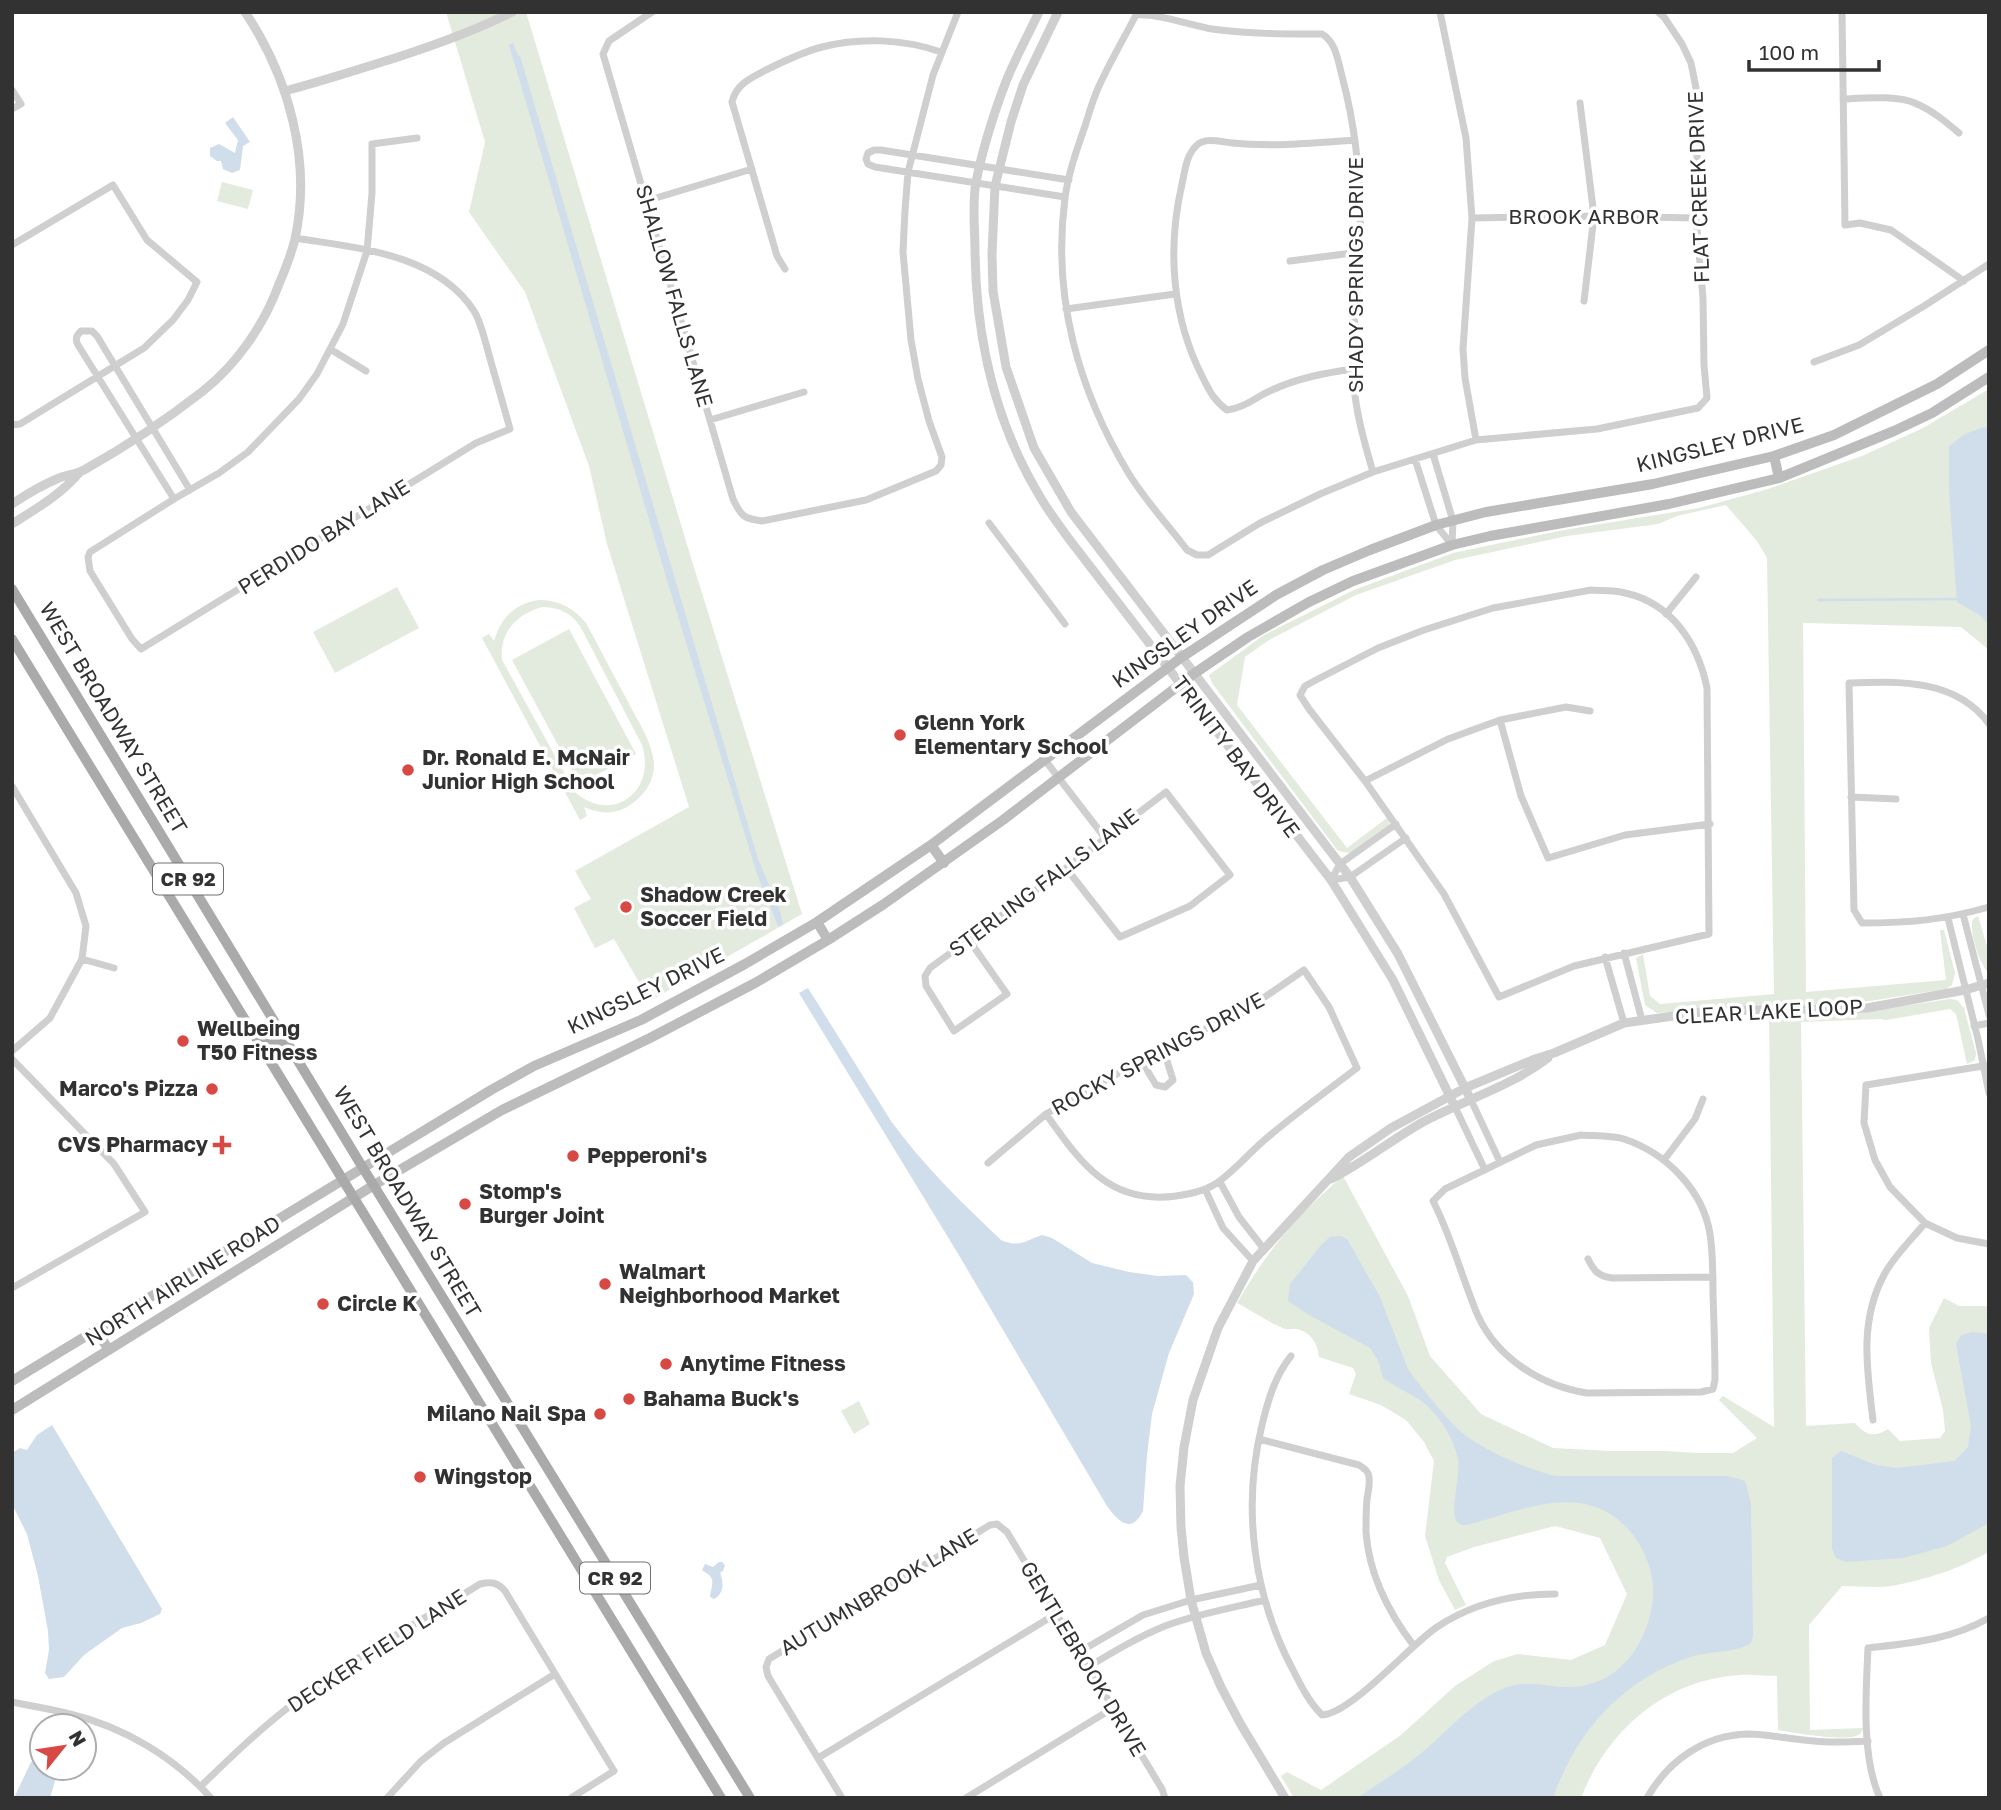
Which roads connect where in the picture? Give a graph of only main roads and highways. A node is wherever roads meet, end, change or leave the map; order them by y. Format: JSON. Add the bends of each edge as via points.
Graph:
{"nodes":[{"id":1,"x":1989,"y":350,"type":"edge"},
{"id":2,"x":1989,"y":377,"type":"edge"},
{"id":3,"x":1774,"y":456,"type":"junction"},
{"id":4,"x":1779,"y":478,"type":"junction"},
{"id":5,"x":12,"y":589,"type":"edge"},
{"id":6,"x":12,"y":639,"type":"edge"},
{"id":7,"x":931,"y":845,"type":"junction"},
{"id":8,"x":944,"y":863,"type":"junction"},
{"id":9,"x":817,"y":922,"type":"junction"},
{"id":10,"x":828,"y":940,"type":"junction"},
{"id":11,"x":641,"y":1020,"type":"junction"},
{"id":12,"x":650,"y":1038,"type":"junction"},
{"id":13,"x":260,"y":1043,"type":"junction"},
{"id":14,"x":315,"y":1087,"type":"junction"},
{"id":15,"x":363,"y":1168,"type":"junction"},
{"id":16,"x":343,"y":1180,"type":"junction"},
{"id":17,"x":374,"y":1185,"type":"junction"},
{"id":18,"x":354,"y":1198,"type":"junction"},
{"id":19,"x":96,"y":1330,"type":"junction"},
{"id":20,"x":109,"y":1350,"type":"junction"},
{"id":21,"x":12,"y":1381,"type":"edge"},
{"id":22,"x":12,"y":1410,"type":"edge"},
{"id":23,"x":722,"y":1798,"type":"edge"},
{"id":24,"x":750,"y":1798,"type":"edge"}],
"edges":[{"from":1,"to":3,"type":"main road","name":"KINGSLEY DRIVE","via":[[1937,384],[1834,435]]},
{"from":2,"to":4,"type":"main road","name":"KINGSLEY DRIVE","via":[[1932,413]]},
{"from":3,"to":4,"type":"main road"},
{"from":3,"to":7,"type":"main road","name":"KINGSLEY DRIVE","via":[[1653,484],[1486,512],[1370,550],[1287,589],[1182,657]]},
{"from":4,"to":8,"type":"main road","name":"KINGSLEY DRIVE","via":[[1452,545],[1353,580],[1248,637],[1195,673]]},
{"from":5,"to":14,"type":"main road","name":"WEST BROADWAY STREET","number":"CR 92"},
{"from":6,"to":13,"type":"main road","name":"WEST BROADWAY STREET","number":"CR 92"},
{"from":7,"to":8,"type":"main road"},
{"from":7,"to":9,"type":"main road","name":"KINGSLEY DRIVE"},
{"from":8,"to":10,"type":"main road","name":"KINGSLEY DRIVE"},
{"from":9,"to":10,"type":"main road"},
{"from":9,"to":11,"type":"main road","name":"KINGSLEY DRIVE"},
{"from":10,"to":12,"type":"main road","name":"KINGSLEY DRIVE"},
{"from":11,"to":12,"type":"main road"},
{"from":11,"to":15,"type":"main road","name":"KINGSLEY DRIVE","via":[[534,1066]]},
{"from":12,"to":17,"type":"main road","name":"KINGSLEY DRIVE","via":[[502,1111]]},
{"from":13,"to":14,"type":"main road","via":[[277,1041]]},
{"from":13,"to":16,"type":"main road","name":"WEST BROADWAY STREET","number":"CR 92"},
{"from":14,"to":15,"type":"main road","name":"WEST BROADWAY STREET","number":"CR 92"},
{"from":15,"to":16,"type":"main road","name":"NORTH AIRLINE ROAD"},
{"from":15,"to":17,"type":"main road","name":"WEST BROADWAY STREET","number":"CR 92"},
{"from":16,"to":18,"type":"main road","name":"WEST BROADWAY STREET","number":"CR 92"},
{"from":16,"to":19,"type":"main road","name":"NORTH AIRLINE ROAD"},
{"from":17,"to":18,"type":"main road","name":"NORTH AIRLINE ROAD"},
{"from":17,"to":24,"type":"main road","name":"WEST BROADWAY STREET","number":"CR 92"},
{"from":18,"to":20,"type":"main road","name":"NORTH AIRLINE ROAD"},
{"from":18,"to":23,"type":"main road","name":"WEST BROADWAY STREET","number":"CR 92"},
{"from":19,"to":20,"type":"main road"},
{"from":19,"to":21,"type":"main road","name":"NORTH AIRLINE ROAD"},
{"from":20,"to":22,"type":"main road","name":"NORTH AIRLINE ROAD"}]}
